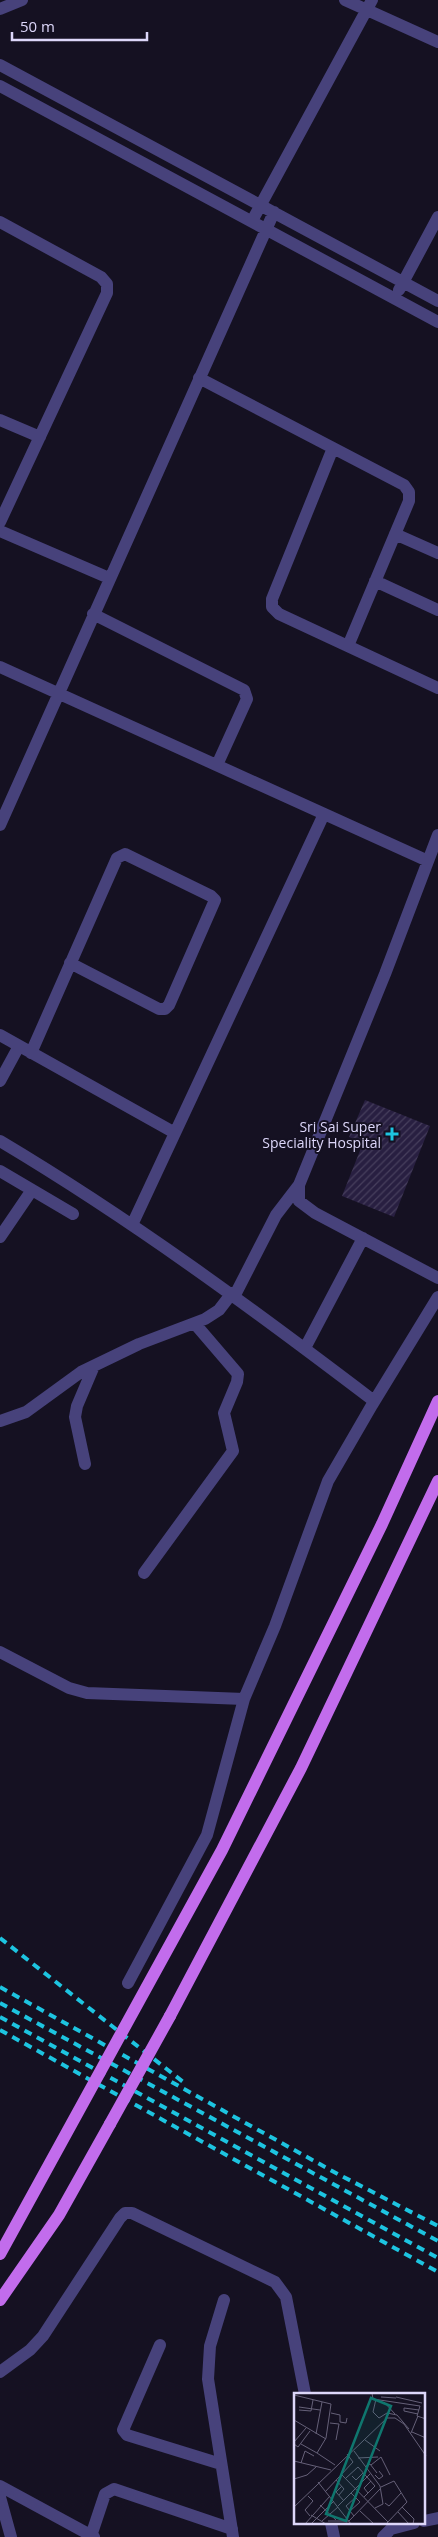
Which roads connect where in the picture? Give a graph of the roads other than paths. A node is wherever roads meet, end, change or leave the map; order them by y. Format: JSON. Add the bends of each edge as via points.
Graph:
{"nodes":[{"id":1,"x":22,"y":0,"type":"edge"},
{"id":2,"x":345,"y":0,"type":"edge"},
{"id":3,"x":369,"y":5,"type":"edge"},
{"id":4,"x":0,"y":9,"type":"edge"},
{"id":5,"x":438,"y":42,"type":"edge"},
{"id":6,"x":0,"y":65,"type":"edge"},
{"id":7,"x":0,"y":86,"type":"edge"},
{"id":8,"x":262,"y":206,"type":"junction"},
{"id":9,"x":274,"y":212,"type":"junction"},
{"id":10,"x":438,"y":217,"type":"edge"},
{"id":11,"x":252,"y":221,"type":"junction"},
{"id":12,"x":0,"y":222,"type":"edge"},
{"id":13,"x":266,"y":228,"type":"junction"},
{"id":14,"x":403,"y":282,"type":"junction"},
{"id":15,"x":394,"y":298,"type":"junction"},
{"id":16,"x":438,"y":301,"type":"edge"},
{"id":17,"x":438,"y":322,"type":"edge"},
{"id":18,"x":199,"y":378,"type":"junction"},
{"id":19,"x":0,"y":420,"type":"edge"},
{"id":20,"x":40,"y":437,"type":"junction"},
{"id":21,"x":333,"y":448,"type":"junction"},
{"id":22,"x":0,"y":522,"type":"edge"},
{"id":23,"x":0,"y":531,"type":"edge"},
{"id":24,"x":395,"y":534,"type":"junction"},
{"id":25,"x":438,"y":553,"type":"edge"},
{"id":26,"x":109,"y":578,"type":"junction"},
{"id":27,"x":375,"y":581,"type":"junction"},
{"id":28,"x":438,"y":610,"type":"edge"},
{"id":29,"x":93,"y":614,"type":"junction"},
{"id":30,"x":348,"y":646,"type":"junction"},
{"id":31,"x":0,"y":667,"type":"edge"},
{"id":32,"x":438,"y":688,"type":"edge"},
{"id":33,"x":58,"y":693,"type":"junction"},
{"id":34,"x":217,"y":765,"type":"junction"},
{"id":35,"x":324,"y":814,"type":"junction"},
{"id":36,"x":0,"y":825,"type":"edge"},
{"id":37,"x":438,"y":835,"type":"edge"},
{"id":38,"x":428,"y":861,"type":"junction"},
{"id":39,"x":70,"y":963,"type":"junction"},
{"id":40,"x":0,"y":1035,"type":"edge"},
{"id":41,"x":19,"y":1046,"type":"junction"},
{"id":42,"x":31,"y":1052,"type":"junction"},
{"id":43,"x":0,"y":1081,"type":"edge"},
{"id":44,"x":176,"y":1133,"type":"junction"},
{"id":45,"x":0,"y":1141,"type":"edge"},
{"id":46,"x":0,"y":1171,"type":"edge"},
{"id":47,"x":299,"y":1185,"type":"junction"},
{"id":48,"x":32,"y":1190,"type":"junction"},
{"id":49,"x":73,"y":1214,"type":"dead end"},
{"id":50,"x":132,"y":1225,"type":"junction"},
{"id":51,"x":0,"y":1237,"type":"edge"},
{"id":52,"x":363,"y":1238,"type":"junction"},
{"id":53,"x":438,"y":1278,"type":"edge"},
{"id":54,"x":438,"y":1297,"type":"edge"},
{"id":55,"x":228,"y":1299,"type":"junction"},
{"id":56,"x":196,"y":1325,"type":"junction"},
{"id":57,"x":305,"y":1348,"type":"junction"},
{"id":58,"x":94,"y":1366,"type":"junction"},
{"id":59,"x":374,"y":1401,"type":"junction"},
{"id":60,"x":438,"y":1401,"type":"edge"},
{"id":61,"x":0,"y":1421,"type":"edge"},
{"id":62,"x":85,"y":1464,"type":"dead end"},
{"id":63,"x":438,"y":1481,"type":"edge"},
{"id":64,"x":144,"y":1573,"type":"dead end"},
{"id":65,"x":0,"y":1652,"type":"edge"},
{"id":66,"x":244,"y":1699,"type":"junction"},
{"id":67,"x":128,"y":1983,"type":"dead end"},
{"id":68,"x":0,"y":2254,"type":"edge"},
{"id":69,"x":0,"y":2300,"type":"edge"},
{"id":70,"x":224,"y":2300,"type":"dead end"},
{"id":71,"x":160,"y":2345,"type":"dead end"},
{"id":72,"x":0,"y":2372,"type":"edge"},
{"id":73,"x":305,"y":2393,"type":"edge"},
{"id":74,"x":221,"y":2464,"type":"junction"},
{"id":75,"x":0,"y":2486,"type":"edge"},
{"id":76,"x":0,"y":2497,"type":"edge"},
{"id":77,"x":331,"y":2524,"type":"edge"},
{"id":78,"x":410,"y":2524,"type":"edge"},
{"id":79,"x":232,"y":2533,"type":"edge"},
{"id":80,"x":92,"y":2536,"type":"edge"},
{"id":81,"x":10,"y":2537,"type":"edge"},
{"id":82,"x":334,"y":2537,"type":"edge"},
{"id":83,"x":383,"y":2537,"type":"edge"}],
"edges":[{"from":1,"to":4,"type":"street"},
{"from":2,"to":3,"type":"street"},
{"from":3,"to":5,"type":"street"},
{"from":3,"to":8,"type":"street"},
{"from":6,"to":8,"type":"street"},
{"from":7,"to":11,"type":"street"},
{"from":8,"to":9,"type":"street"},
{"from":8,"to":11,"type":"street"},
{"from":9,"to":13,"type":"street"},
{"from":9,"to":14,"type":"street"},
{"from":10,"to":14,"type":"street"},
{"from":11,"to":13,"type":"street"},
{"from":12,"to":20,"type":"street","via":[[101,277],[107,284],[107,293]]},
{"from":13,"to":15,"type":"street"},
{"from":13,"to":18,"type":"street"},
{"from":14,"to":15,"type":"street"},
{"from":14,"to":16,"type":"street"},
{"from":15,"to":17,"type":"street"},
{"from":18,"to":21,"type":"street"},
{"from":18,"to":26,"type":"street"},
{"from":19,"to":20,"type":"street"},
{"from":20,"to":22,"type":"street"},
{"from":21,"to":24,"type":"street","via":[[404,486],[409,492],[409,501]]},
{"from":21,"to":30,"type":"street","via":[[272,599],[272,607],[279,614]]},
{"from":23,"to":26,"type":"street"},
{"from":24,"to":25,"type":"street"},
{"from":24,"to":27,"type":"street"},
{"from":26,"to":29,"type":"street"},
{"from":27,"to":28,"type":"street"},
{"from":27,"to":30,"type":"street"},
{"from":29,"to":33,"type":"street"},
{"from":29,"to":34,"type":"street","via":[[244,690],[247,699]]},
{"from":30,"to":32,"type":"street"},
{"from":31,"to":33,"type":"street"},
{"from":33,"to":34,"type":"street"},
{"from":33,"to":36,"type":"street"},
{"from":34,"to":35,"type":"street"},
{"from":35,"to":38,"type":"street"},
{"from":35,"to":44,"type":"street"},
{"from":37,"to":38,"type":"street"},
{"from":38,"to":47,"type":"street"},
{"from":39,"to":39,"type":"street","via":[[121,855],[125,854],[215,900],[165,1009],[159,1009]]},
{"from":39,"to":42,"type":"street"},
{"from":40,"to":41,"type":"street"},
{"from":41,"to":42,"type":"street"},
{"from":41,"to":43,"type":"street"},
{"from":42,"to":44,"type":"street"},
{"from":44,"to":50,"type":"street"},
{"from":45,"to":50,"type":"street"},
{"from":46,"to":48,"type":"street"},
{"from":47,"to":52,"type":"street","via":[[299,1201]]},
{"from":47,"to":55,"type":"street","via":[[276,1215]]},
{"from":48,"to":49,"type":"street"},
{"from":48,"to":51,"type":"street"},
{"from":50,"to":55,"type":"street"},
{"from":52,"to":53,"type":"street"},
{"from":52,"to":57,"type":"street"},
{"from":54,"to":59,"type":"street"},
{"from":55,"to":56,"type":"street"},
{"from":55,"to":57,"type":"street"},
{"from":56,"to":58,"type":"street","via":[[138,1344]]},
{"from":56,"to":64,"type":"street","via":[[238,1374],[238,1382],[224,1413],[233,1451]]},
{"from":57,"to":59,"type":"street"},
{"from":58,"to":61,"type":"street","via":[[68,1380],[26,1412]]},
{"from":58,"to":62,"type":"street","via":[[75,1417]]},
{"from":59,"to":66,"type":"street","via":[[328,1481],[275,1626]]},
{"from":60,"to":68,"type":"main road","bridge":true,"via":[[382,1524],[222,1850]]},
{"from":63,"to":69,"type":"main road","bridge":true,"via":[[301,1768],[175,2008],[59,2215]]},
{"from":65,"to":66,"type":"street","via":[[69,1688],[87,1692]]},
{"from":66,"to":67,"type":"street","via":[[207,1835]]},
{"from":70,"to":74,"type":"street","via":[[207,2362]]},
{"from":71,"to":74,"type":"street","via":[[124,2430],[127,2434]]},
{"from":72,"to":73,"type":"street","via":[[43,2336],[120,2218],[132,2212],[275,2282],[286,2297]]},
{"from":74,"to":79,"type":"street"},
{"from":75,"to":80,"type":"street"},
{"from":76,"to":81,"type":"street"},
{"from":77,"to":82,"type":"street"},
{"from":78,"to":83,"type":"street","via":[[391,2529]]},
{"from":79,"to":80,"type":"street","via":[[114,2489],[105,2494]]}]}
